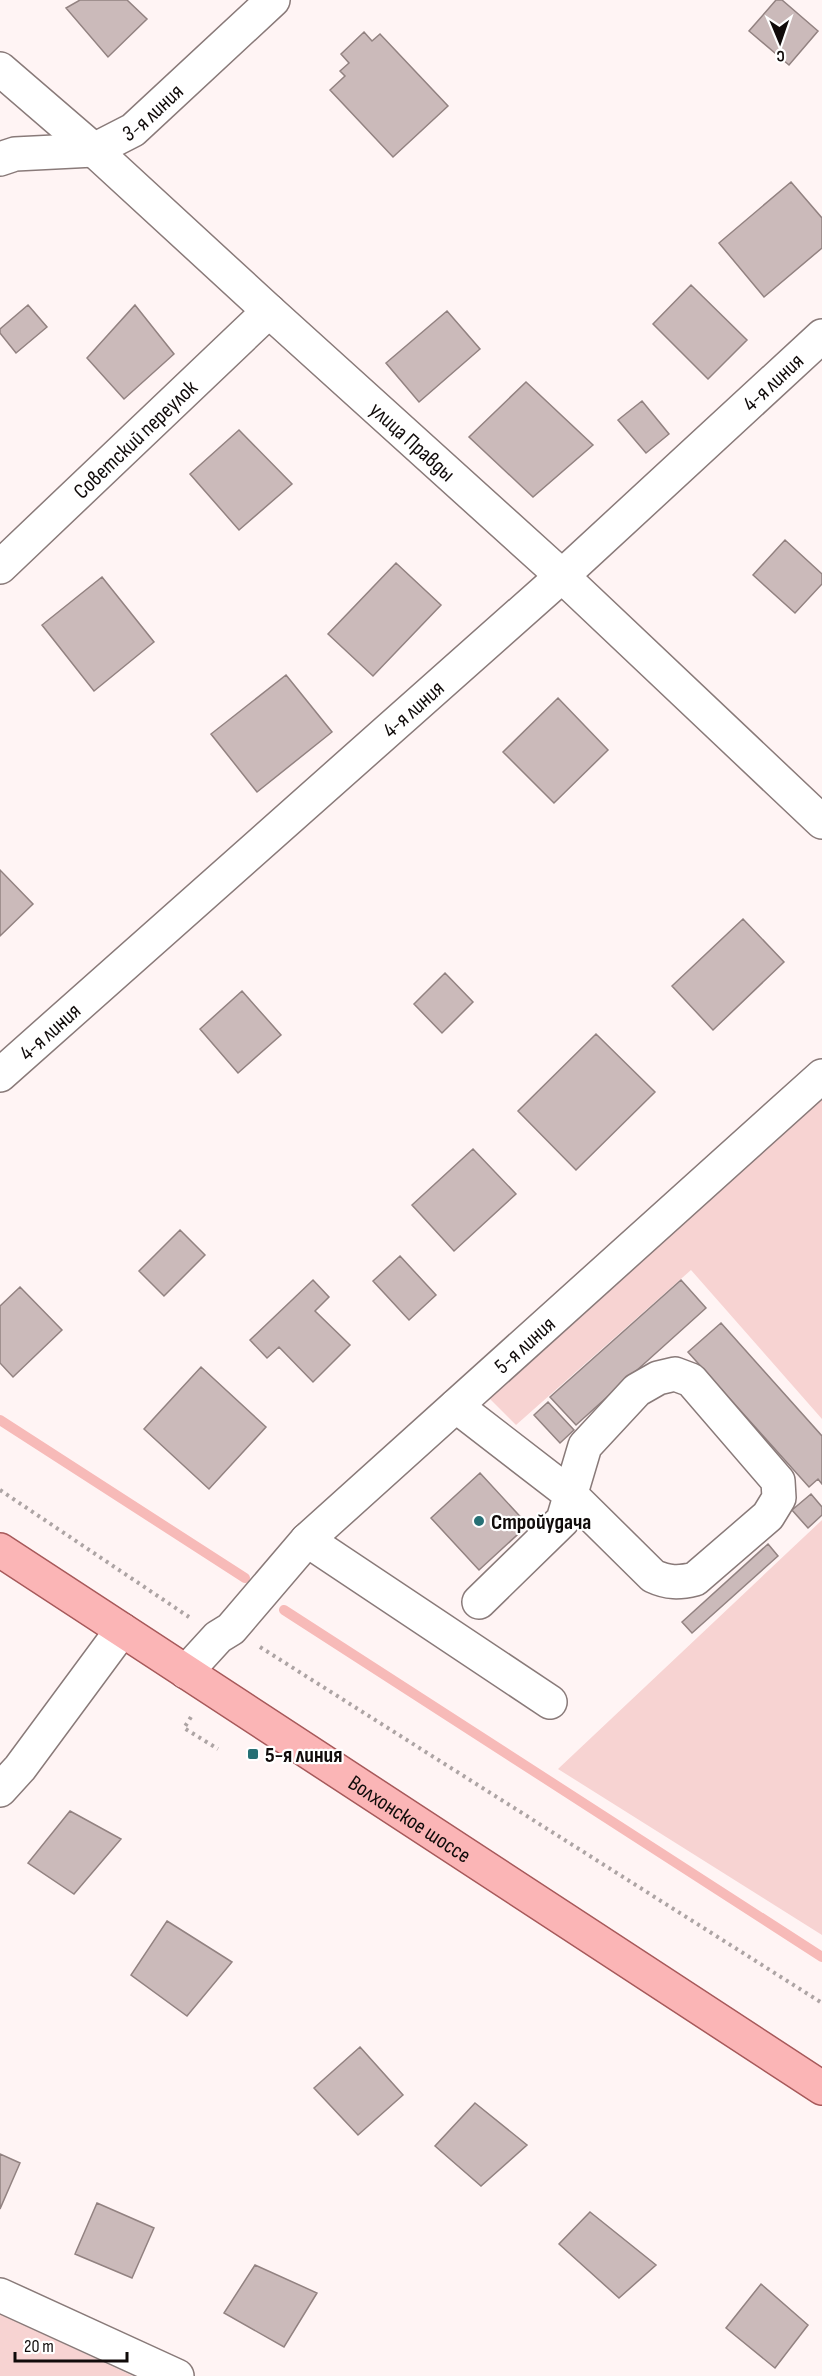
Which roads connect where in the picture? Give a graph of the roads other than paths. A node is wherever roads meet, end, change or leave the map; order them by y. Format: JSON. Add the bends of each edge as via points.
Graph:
{"nodes":[{"id":1,"x":273,"y":0,"type":"edge"},
{"id":2,"x":0,"y":69,"type":"edge"},
{"id":3,"x":94,"y":150,"type":"junction"},
{"id":4,"x":0,"y":159,"type":"edge"},
{"id":5,"x":269,"y":311,"type":"junction"},
{"id":6,"x":822,"y":336,"type":"edge"},
{"id":7,"x":0,"y":567,"type":"edge"},
{"id":8,"x":562,"y":576,"type":"junction"},
{"id":9,"x":822,"y":822,"type":"edge"},
{"id":10,"x":0,"y":1075,"type":"edge"},
{"id":11,"x":822,"y":1076,"type":"edge"},
{"id":12,"x":456,"y":1406,"type":"junction"},
{"id":13,"x":570,"y":1494,"type":"junction"},
{"id":14,"x":307,"y":1540,"type":"junction"},
{"id":15,"x":0,"y":1550,"type":"edge"},
{"id":16,"x":480,"y":1602,"type":"dead end"},
{"id":17,"x":122,"y":1630,"type":"junction"},
{"id":18,"x":186,"y":1672,"type":"junction"},
{"id":19,"x":550,"y":1702,"type":"dead end"},
{"id":20,"x":0,"y":1790,"type":"edge"},
{"id":21,"x":822,"y":2088,"type":"edge"},
{"id":22,"x":0,"y":2295,"type":"edge"},
{"id":23,"x":177,"y":2376,"type":"edge"}],
"edges":[{"from":1,"to":3,"type":"street","name":"3-я линия","via":[[133,130]]},
{"from":2,"to":3,"type":"street","name":"улица Правды"},
{"from":3,"to":4,"type":"street","name":"3-я линия","via":[[15,154]]},
{"from":3,"to":5,"type":"street","name":"улица Правды"},
{"from":5,"to":7,"type":"street","name":"Советский переулок"},
{"from":5,"to":8,"type":"street","name":"улица Правды"},
{"from":6,"to":8,"type":"street","name":"4-я линия"},
{"from":8,"to":9,"type":"street","name":"улица Правды"},
{"from":8,"to":10,"type":"street","name":"4-я линия"},
{"from":11,"to":12,"type":"street","name":"5-я линия"},
{"from":12,"to":13,"type":"street"},
{"from":12,"to":14,"type":"street","name":"5-я линия"},
{"from":13,"to":13,"type":"street","via":[[653,1576],[666,1582],[695,1579],[768,1516],[779,1498],[778,1481],[691,1380],[675,1374],[637,1390],[585,1446]]},
{"from":13,"to":16,"type":"street","via":[[563,1520]]},
{"from":14,"to":18,"type":"street","name":"5-я линия","via":[[231,1629],[218,1637]]},
{"from":14,"to":19,"type":"street"},
{"from":15,"to":17,"type":"main road","name":"Волхонское шоссе"},
{"from":17,"to":18,"type":"main road","name":"Волхонское шоссе"},
{"from":17,"to":20,"type":"street"},
{"from":18,"to":21,"type":"main road","name":"Волхонское шоссе"},
{"from":22,"to":23,"type":"street"}]}
